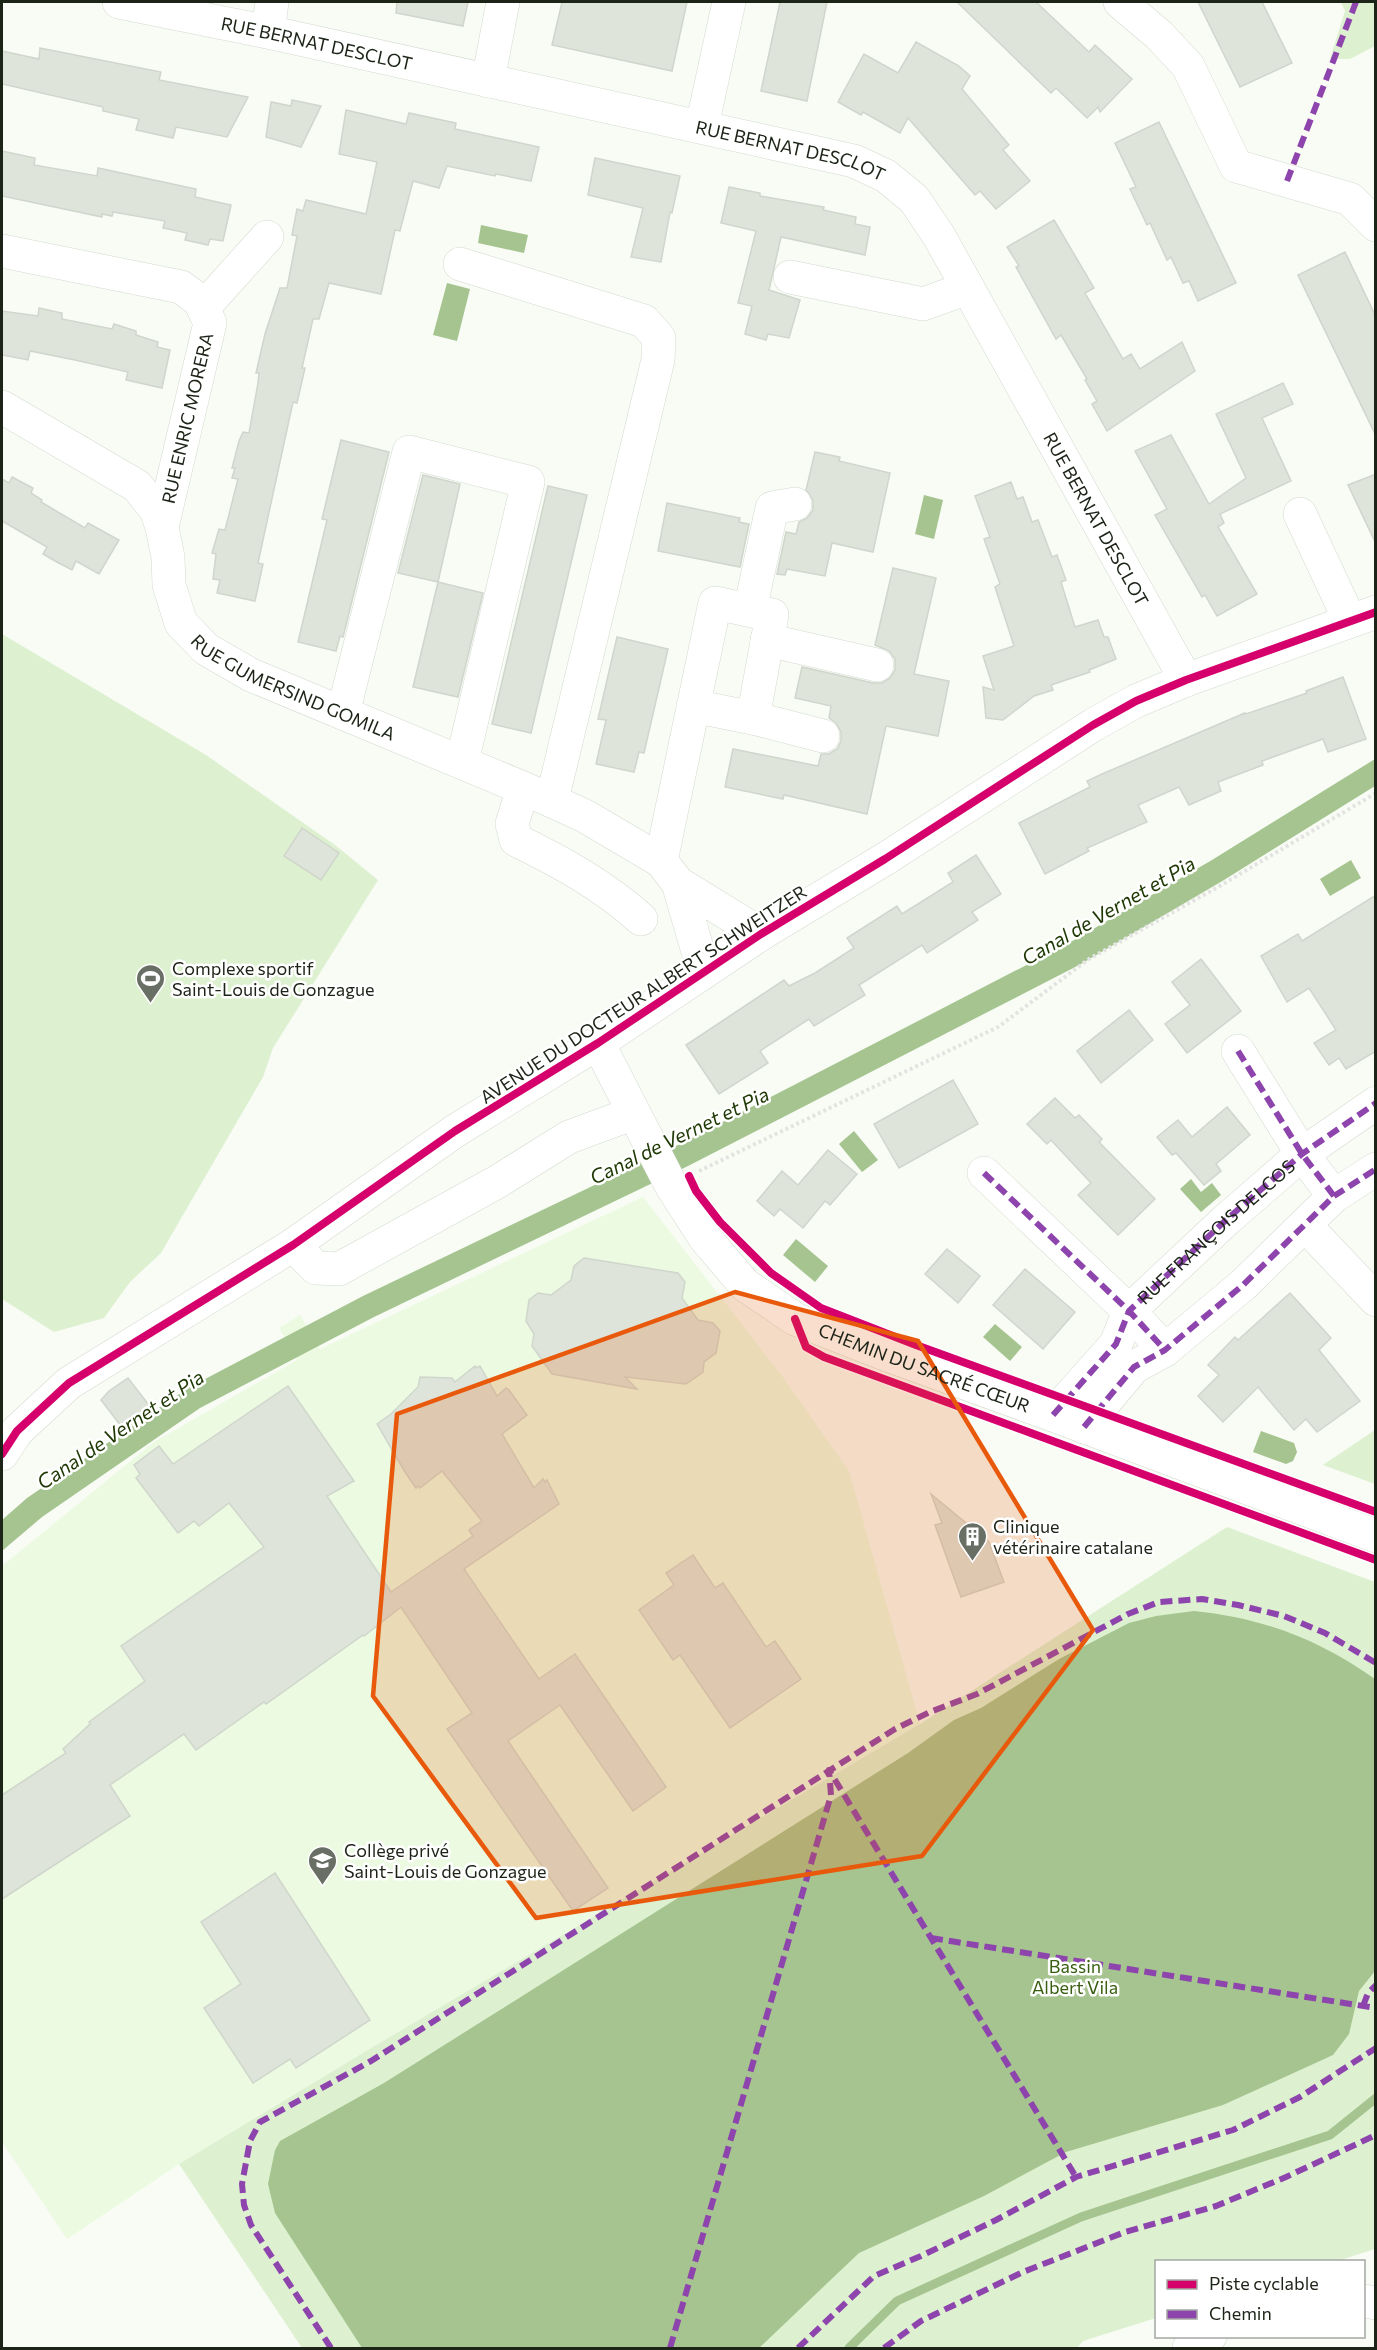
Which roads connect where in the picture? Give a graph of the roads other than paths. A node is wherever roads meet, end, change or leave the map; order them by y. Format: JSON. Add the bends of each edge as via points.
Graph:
{"nodes":[{"id":1,"x":119,"y":2,"type":"edge"},
{"id":2,"x":503,"y":2,"type":"edge"},
{"id":3,"x":729,"y":2,"type":"edge"},
{"id":4,"x":1120,"y":2,"type":"edge"},
{"id":5,"x":270,"y":17,"type":"edge"},
{"id":6,"x":488,"y":81,"type":"junction"},
{"id":7,"x":702,"y":126,"type":"junction"},
{"id":8,"x":1376,"y":225,"type":"edge"},
{"id":9,"x":267,"y":237,"type":"dead end"},
{"id":10,"x":2,"y":250,"type":"edge"},
{"id":11,"x":460,"y":264,"type":"dead end"},
{"id":12,"x":790,"y":277,"type":"dead end"},
{"id":13,"x":968,"y":288,"type":"junction"},
{"id":14,"x":203,"y":308,"type":"junction"},
{"id":15,"x":2,"y":407,"type":"edge"},
{"id":16,"x":795,"y":504,"type":"dead end"},
{"id":17,"x":1300,"y":514,"type":"dead end"},
{"id":18,"x":162,"y":527,"type":"junction"},
{"id":19,"x":1363,"y":616,"type":"edge"},
{"id":20,"x":763,"y":624,"type":"junction"},
{"id":21,"x":874,"y":654,"type":"dead end"},
{"id":22,"x":1186,"y":680,"type":"junction"},
{"id":23,"x":693,"y":706,"type":"junction"},
{"id":24,"x":343,"y":712,"type":"junction"},
{"id":25,"x":753,"y":718,"type":"junction"},
{"id":26,"x":824,"y":736,"type":"dead end"},
{"id":27,"x":462,"y":762,"type":"junction"},
{"id":28,"x":537,"y":794,"type":"junction"},
{"id":29,"x":669,"y":872,"type":"junction"},
{"id":30,"x":641,"y":919,"type":"dead end"},
{"id":31,"x":761,"y":934,"type":"junction"},
{"id":32,"x":704,"y":972,"type":"junction"},
{"id":33,"x":598,"y":1044,"type":"junction"},
{"id":34,"x":1238,"y":1051,"type":"dead end"},
{"id":35,"x":1376,"y":1103,"type":"edge"},
{"id":36,"x":634,"y":1113,"type":"junction"},
{"id":37,"x":1302,"y":1154,"type":"junction"},
{"id":38,"x":1376,"y":1169,"type":"edge"},
{"id":39,"x":984,"y":1173,"type":"dead end"},
{"id":40,"x":1334,"y":1196,"type":"junction"},
{"id":41,"x":1305,"y":1225,"type":"junction"},
{"id":42,"x":293,"y":1245,"type":"junction"},
{"id":43,"x":1376,"y":1300,"type":"edge"},
{"id":44,"x":1129,"y":1311,"type":"junction"},
{"id":45,"x":1165,"y":1350,"type":"junction"},
{"id":46,"x":1053,"y":1415,"type":"junction"},
{"id":47,"x":1084,"y":1427,"type":"junction"},
{"id":48,"x":2,"y":1454,"type":"edge"},
{"id":49,"x":1376,"y":1536,"type":"edge"},
{"id":50,"x":1208,"y":2338,"type":"edge"},
{"id":51,"x":1189,"y":2349,"type":"edge"}],
"edges":[{"from":1,"to":5,"type":"street","name":"RUE BERNAT DESCLOT"},
{"from":2,"to":6,"type":"street"},
{"from":3,"to":7,"type":"street"},
{"from":4,"to":8,"type":"street","via":[[1188,66],[1236,166],[1350,199]]},
{"from":5,"to":6,"type":"street","name":"RUE BERNAT DESCLOT"},
{"from":6,"to":7,"type":"street","name":"RUE BERNAT DESCLOT"},
{"from":7,"to":13,"type":"street","name":"RUE BERNAT DESCLOT","via":[[854,161],[886,176],[914,199]]},
{"from":9,"to":14,"type":"street"},
{"from":10,"to":14,"type":"street","name":"RUE ENRIC MORERA","via":[[181,287]]},
{"from":11,"to":28,"type":"street","via":[[644,321],[659,338],[658,360]]},
{"from":12,"to":13,"type":"street","via":[[923,304]]},
{"from":13,"to":22,"type":"street","name":"RUE BERNAT DESCLOT"},
{"from":14,"to":18,"type":"street","name":"RUE ENRIC MORERA","via":[[210,323]]},
{"from":15,"to":18,"type":"street","name":"RUE GUMERSIND GOMILA","via":[[137,486],[156,510]]},
{"from":16,"to":20,"type":"street","via":[[772,508]]},
{"from":17,"to":19,"type":"street"},
{"from":18,"to":24,"type":"street","name":"RUE GUMERSIND GOMILA","via":[[169,585],[181,623],[206,649],[251,675]]},
{"from":19,"to":22,"type":"street","name":"AVENUE DU DOCTEUR ALBERT SCHWEITZER"},
{"from":20,"to":21,"type":"street"},
{"from":20,"to":23,"type":"street","via":[[715,603]]},
{"from":20,"to":25,"type":"street"},
{"from":22,"to":31,"type":"street","name":"AVENUE DU DOCTEUR ALBERT SCHWEITZER","via":[[1093,725]]},
{"from":23,"to":25,"type":"street"},
{"from":23,"to":29,"type":"street"},
{"from":24,"to":27,"type":"street","name":"RUE GUMERSIND GOMILA"},
{"from":24,"to":27,"type":"street","via":[[409,452],[528,482]]},
{"from":25,"to":26,"type":"street"},
{"from":27,"to":28,"type":"street","name":"RUE GUMERSIND GOMILA"},
{"from":28,"to":29,"type":"street","name":"RUE GUMERSIND GOMILA","via":[[585,816]]},
{"from":28,"to":30,"type":"street","via":[[512,824],[516,840],[573,868]]},
{"from":29,"to":31,"type":"street","name":"RUE GUMERSIND GOMILA"},
{"from":29,"to":32,"type":"street"},
{"from":31,"to":32,"type":"street","name":"AVENUE DU DOCTEUR ALBERT SCHWEITZER"},
{"from":32,"to":33,"type":"street","name":"AVENUE DU DOCTEUR ALBERT SCHWEITZER"},
{"from":33,"to":36,"type":"street","name":"CHEMIN DU SACRÉ CŒUR"},
{"from":33,"to":42,"type":"street","name":"AVENUE DU DOCTEUR ALBERT SCHWEITZER","via":[[454,1131]]},
{"from":34,"to":37,"type":"street","name":"RUE FRANÇOIS DELCOS"},
{"from":35,"to":37,"type":"street","name":"RUE FRANÇOIS DELCOS"},
{"from":36,"to":42,"type":"street","via":[[569,1137],[497,1182],[339,1269],[316,1268]]},
{"from":36,"to":46,"type":"street","name":"CHEMIN DU SACRÉ CŒUR","via":[[671,1185],[705,1238],[745,1285],[795,1318]]},
{"from":37,"to":40,"type":"street","name":"RUE FRANÇOIS DELCOS"},
{"from":37,"to":44,"type":"street","name":"RUE FRANÇOIS DELCOS"},
{"from":38,"to":40,"type":"street"},
{"from":39,"to":44,"type":"street","name":"RUE FRANÇOIS DELCOS"},
{"from":40,"to":41,"type":"street"},
{"from":41,"to":43,"type":"street"},
{"from":41,"to":45,"type":"street","via":[[1243,1285]]},
{"from":42,"to":48,"type":"street","name":"AVENUE DU DOCTEUR ALBERT SCHWEITZER","via":[[69,1383],[17,1431]]},
{"from":44,"to":45,"type":"street","name":"RUE FRANÇOIS DELCOS"},
{"from":44,"to":46,"type":"street","name":"RUE FRANÇOIS DELCOS","via":[[1116,1344]]},
{"from":45,"to":47,"type":"street","via":[[1134,1367]]},
{"from":46,"to":47,"type":"street","name":"CHEMIN DU SACRÉ CŒUR"},
{"from":47,"to":49,"type":"street","name":"CHEMIN DU SACRÉ CŒUR"},
{"from":50,"to":51,"type":"street"}]}
